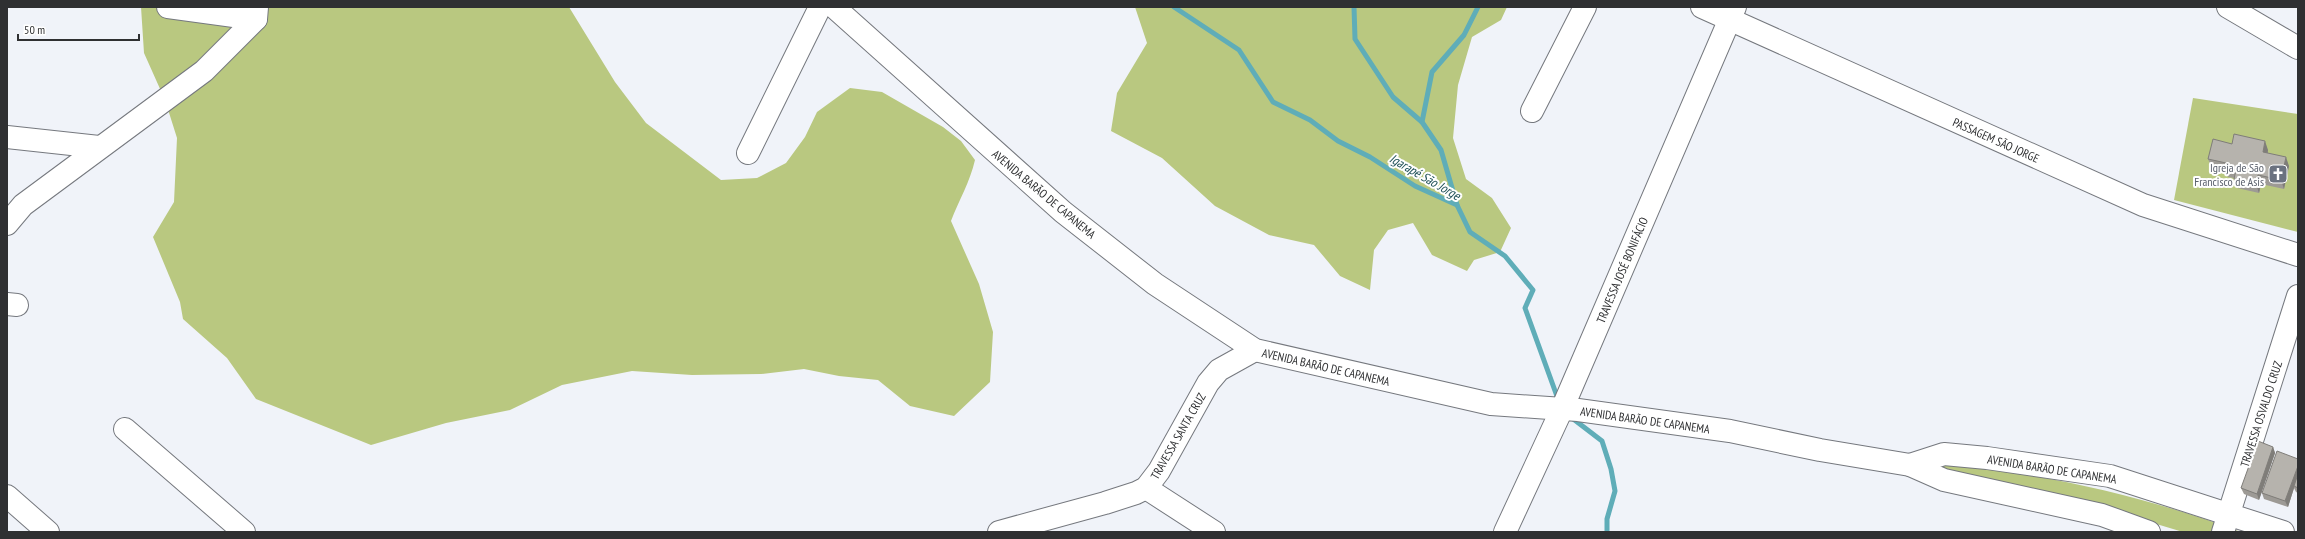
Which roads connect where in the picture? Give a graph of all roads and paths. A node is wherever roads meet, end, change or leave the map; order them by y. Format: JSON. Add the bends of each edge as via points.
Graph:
{"nodes":[{"id":1,"x":168,"y":7,"type":"edge"},
{"id":2,"x":820,"y":7,"type":"edge"},
{"id":3,"x":834,"y":7,"type":"edge"},
{"id":4,"x":1585,"y":7,"type":"edge"},
{"id":5,"x":1702,"y":7,"type":"edge"},
{"id":6,"x":2228,"y":7,"type":"edge"},
{"id":7,"x":256,"y":13,"type":"edge"},
{"id":8,"x":1732,"y":13,"type":"edge"},
{"id":9,"x":2298,"y":48,"type":"edge"},
{"id":10,"x":1532,"y":111,"type":"dead end"},
{"id":11,"x":7,"y":137,"type":"edge"},
{"id":12,"x":99,"y":147,"type":"junction"},
{"id":13,"x":748,"y":154,"type":"dead end"},
{"id":14,"x":7,"y":224,"type":"edge"},
{"id":15,"x":2298,"y":254,"type":"edge"},
{"id":16,"x":2298,"y":296,"type":"edge"},
{"id":17,"x":1255,"y":350,"type":"junction"},
{"id":18,"x":1562,"y":409,"type":"junction"},
{"id":19,"x":125,"y":429,"type":"dead end"},
{"id":20,"x":1910,"y":465,"type":"junction"},
{"id":21,"x":1146,"y":488,"type":"junction"},
{"id":22,"x":7,"y":496,"type":"edge"},
{"id":23,"x":2226,"y":522,"type":"edge"},
{"id":24,"x":48,"y":532,"type":"edge"},
{"id":25,"x":244,"y":532,"type":"edge"},
{"id":26,"x":999,"y":532,"type":"edge"},
{"id":27,"x":1214,"y":532,"type":"edge"},
{"id":28,"x":1505,"y":532,"type":"edge"},
{"id":29,"x":2149,"y":532,"type":"edge"},
{"id":30,"x":2283,"y":532,"type":"edge"}],
"edges":[{"from":1,"to":7,"type":"street"},
{"from":2,"to":13,"type":"street"},
{"from":3,"to":17,"type":"street","name":"AVENIDA BARÃO DE CAPANEMA","via":[[1063,212],[1155,284]]},
{"from":4,"to":10,"type":"street"},
{"from":5,"to":8,"type":"street","name":"PASSAGEM SÃO JORGE"},
{"from":6,"to":9,"type":"street"},
{"from":7,"to":12,"type":"street","via":[[204,71]]},
{"from":8,"to":15,"type":"street","name":"PASSAGEM SÃO JORGE","via":[[2143,205]]},
{"from":8,"to":18,"type":"street","name":"TRAVESSA JOSÉ BONIFÁCIO"},
{"from":11,"to":12,"type":"street"},
{"from":12,"to":14,"type":"street","via":[[23,205]]},
{"from":16,"to":23,"type":"street","name":"TRAVESSA OSVALDO CRUZ"},
{"from":17,"to":18,"type":"street","name":"AVENIDA BARÃO DE CAPANEMA","via":[[1491,404]]},
{"from":17,"to":21,"type":"street","name":"TRAVESSA SANTA CRUZ","via":[[1219,370],[1208,383],[1160,471]]},
{"from":18,"to":20,"type":"street","name":"AVENIDA BARÃO DE CAPANEMA","via":[[1730,431]]},
{"from":18,"to":28,"type":"street","name":"TRAVESSA JOSÉ BONIFÁCIO"},
{"from":19,"to":25,"type":"street"},
{"from":20,"to":23,"type":"street","name":"AVENIDA BARÃO DE CAPANEMA","via":[[1944,454],[2110,476]]},
{"from":20,"to":29,"type":"street","name":"AVENIDA BARÃO DE CAPANEMA","via":[[1944,480],[2102,515]]},
{"from":21,"to":26,"type":"street","name":"TRAVESSA SANTA CRUZ","via":[[1105,503]]},
{"from":21,"to":27,"type":"street"},
{"from":22,"to":24,"type":"street"},
{"from":23,"to":30,"type":"street","name":"AVENIDA BARÃO DE CAPANEMA"}]}
